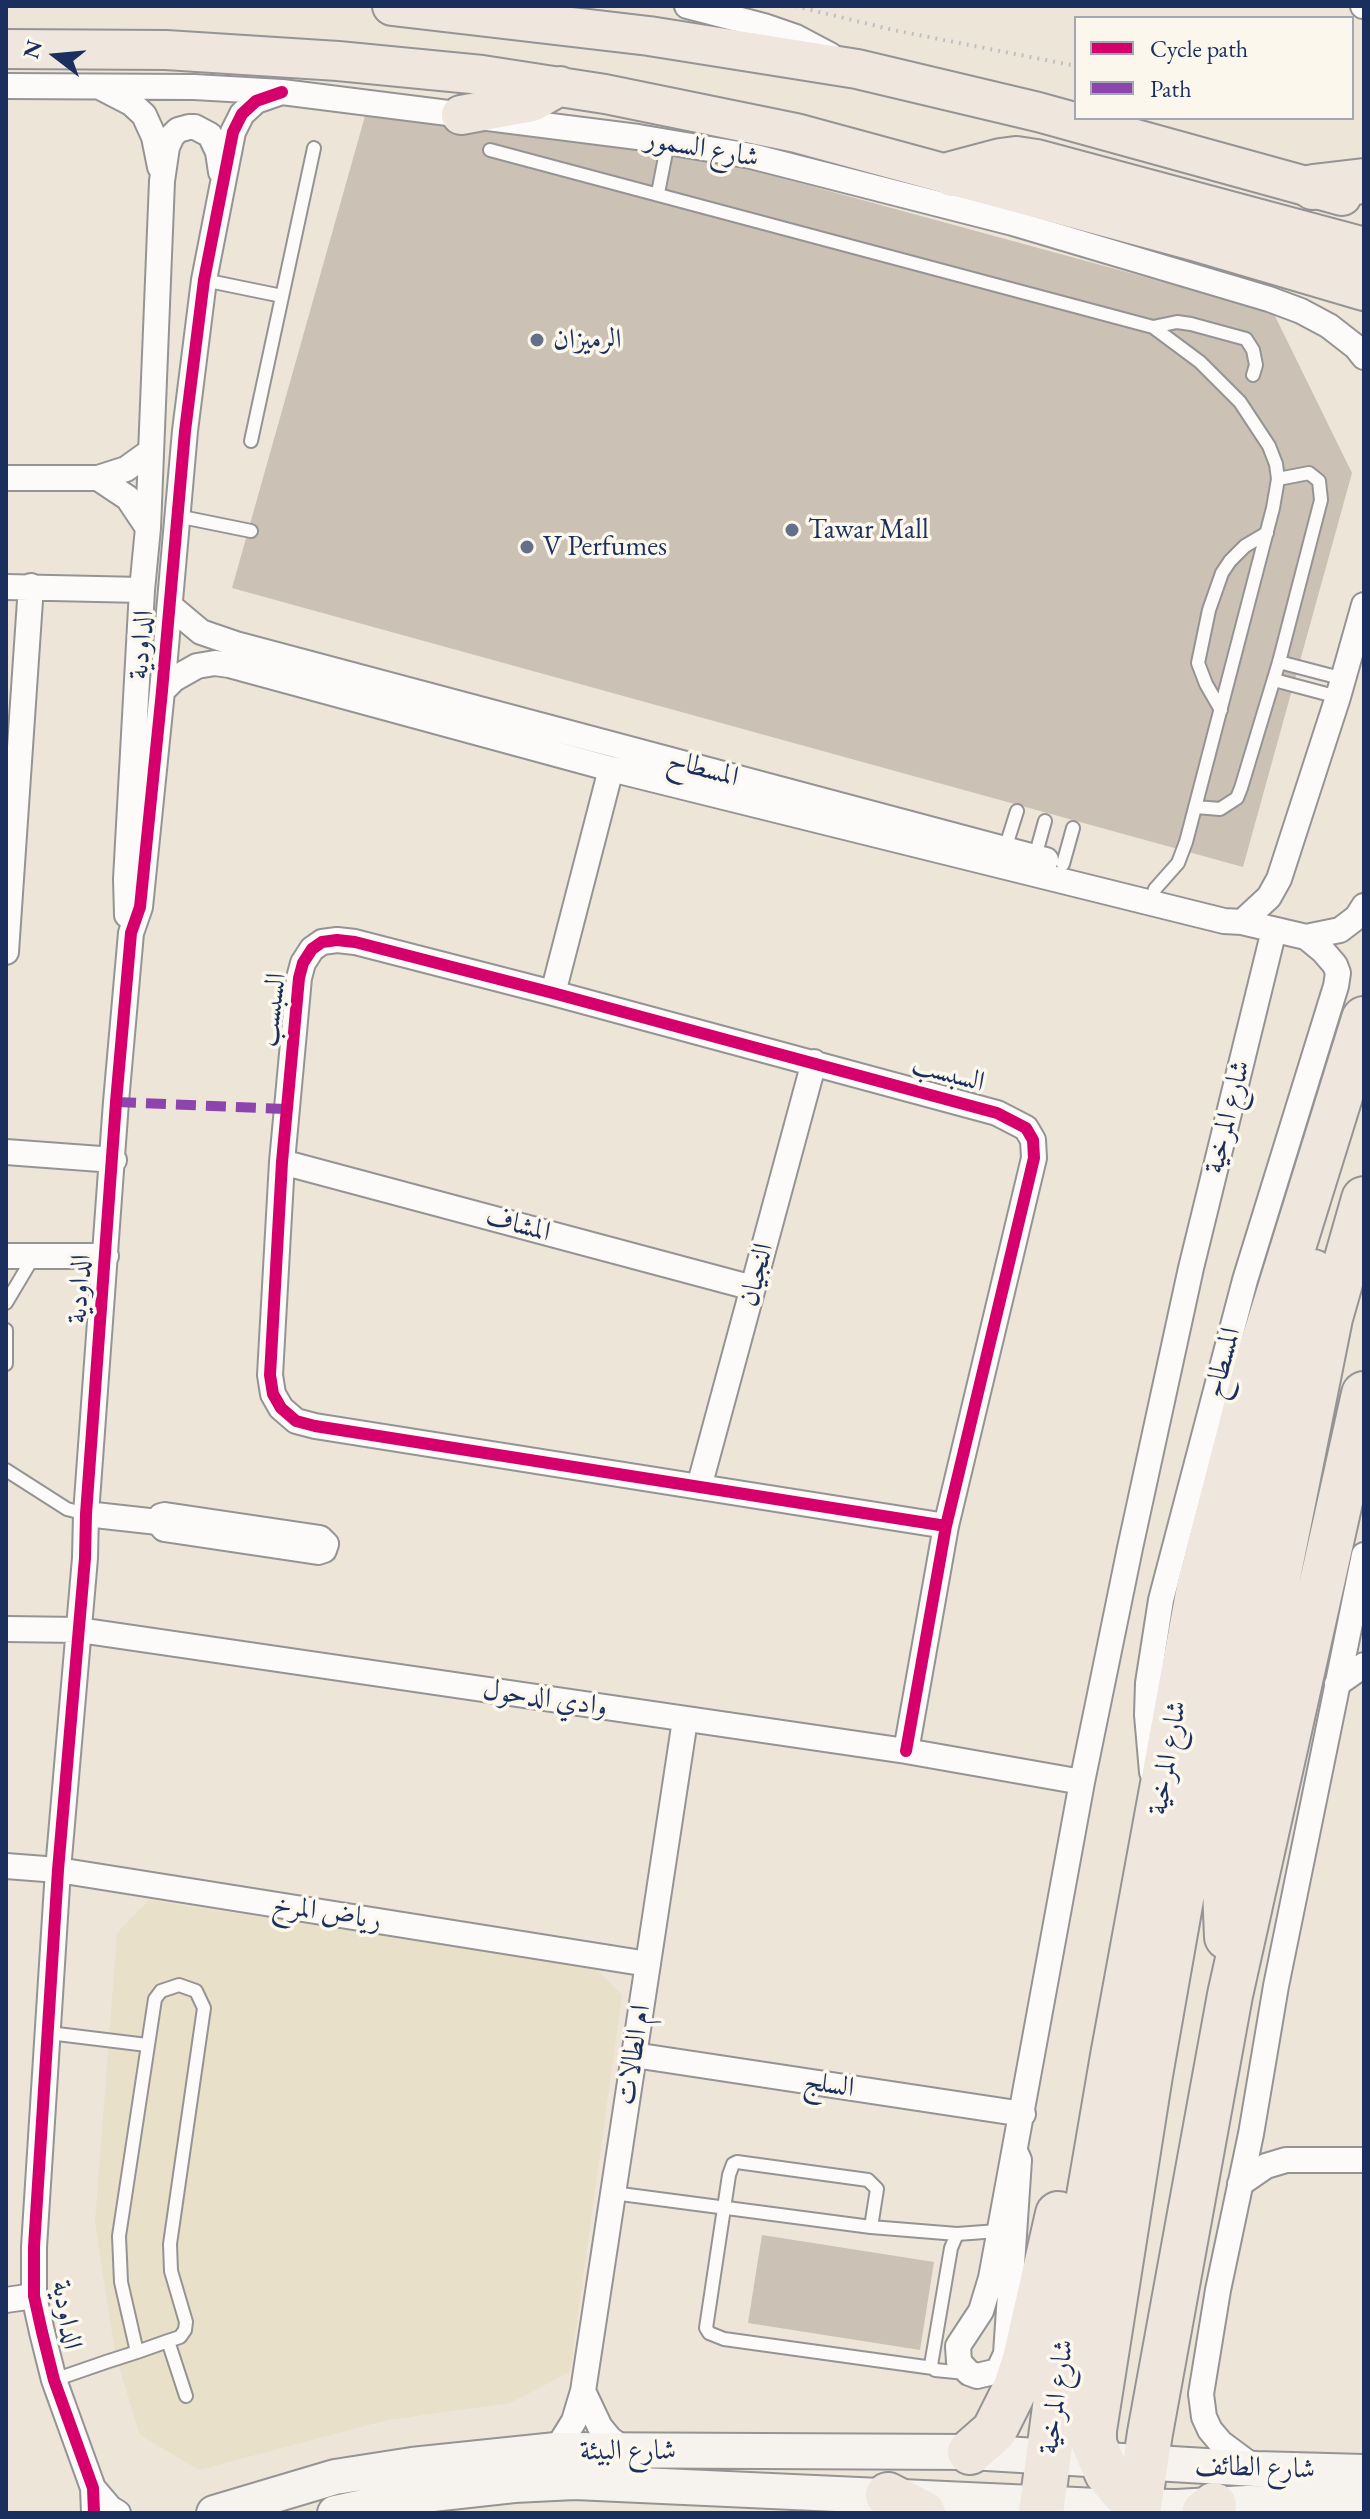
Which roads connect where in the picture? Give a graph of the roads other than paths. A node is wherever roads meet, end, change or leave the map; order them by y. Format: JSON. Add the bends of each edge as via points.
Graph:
{"nodes":[{"id":1,"x":392,"y":6,"type":"edge"},
{"id":2,"x":687,"y":6,"type":"edge"},
{"id":3,"x":6,"y":49,"type":"edge"},
{"id":4,"x":857,"y":69,"type":"junction"},
{"id":5,"x":95,"y":85,"type":"junction"},
{"id":6,"x":6,"y":86,"type":"edge"},
{"id":7,"x":560,"y":86,"type":"junction"},
{"id":8,"x":282,"y":92,"type":"junction"},
{"id":9,"x":461,"y":115,"type":"junction"},
{"id":10,"x":668,"y":142,"type":"junction"},
{"id":11,"x":314,"y":148,"type":"dead end"},
{"id":12,"x":490,"y":150,"type":"dead end"},
{"id":13,"x":952,"y":174,"type":"junction"},
{"id":14,"x":162,"y":181,"type":"junction"},
{"id":15,"x":1364,"y":181,"type":"edge"},
{"id":16,"x":222,"y":182,"type":"junction"},
{"id":17,"x":1313,"y":187,"type":"junction"},
{"id":18,"x":658,"y":193,"type":"junction"},
{"id":19,"x":1364,"y":202,"type":"edge"},
{"id":20,"x":1364,"y":250,"type":"edge"},
{"id":21,"x":204,"y":280,"type":"junction"},
{"id":22,"x":1364,"y":291,"type":"edge"},
{"id":23,"x":282,"y":296,"type":"junction"},
{"id":24,"x":1153,"y":327,"type":"junction"},
{"id":25,"x":1364,"y":357,"type":"edge"},
{"id":26,"x":1253,"y":375,"type":"dead end"},
{"id":27,"x":251,"y":441,"type":"dead end"},
{"id":28,"x":151,"y":451,"type":"junction"},
{"id":29,"x":6,"y":478,"type":"edge"},
{"id":30,"x":98,"y":478,"type":"junction"},
{"id":31,"x":1278,"y":479,"type":"junction"},
{"id":32,"x":177,"y":516,"type":"junction"},
{"id":33,"x":148,"y":528,"type":"junction"},
{"id":34,"x":251,"y":531,"type":"dead end"},
{"id":35,"x":1267,"y":533,"type":"junction"},
{"id":36,"x":31,"y":586,"type":"junction"},
{"id":37,"x":6,"y":587,"type":"edge"},
{"id":38,"x":142,"y":590,"type":"junction"},
{"id":39,"x":1364,"y":605,"type":"edge"},
{"id":40,"x":170,"y":606,"type":"junction"},
{"id":41,"x":140,"y":625,"type":"junction"},
{"id":42,"x":167,"y":646,"type":"junction"},
{"id":43,"x":1279,"y":662,"type":"junction"},
{"id":44,"x":215,"y":663,"type":"junction"},
{"id":45,"x":1274,"y":680,"type":"junction"},
{"id":46,"x":1341,"y":688,"type":"junction"},
{"id":47,"x":162,"y":691,"type":"junction"},
{"id":48,"x":1221,"y":710,"type":"junction"},
{"id":49,"x":14,"y":718,"type":"edge"},
{"id":50,"x":611,"y":769,"type":"junction"},
{"id":51,"x":1196,"y":807,"type":"junction"},
{"id":52,"x":1017,"y":811,"type":"dead end"},
{"id":53,"x":1045,"y":821,"type":"dead end"},
{"id":54,"x":1073,"y":828,"type":"dead end"},
{"id":55,"x":1005,"y":849,"type":"junction"},
{"id":56,"x":1035,"y":857,"type":"junction"},
{"id":57,"x":1063,"y":864,"type":"junction"},
{"id":58,"x":1153,"y":896,"type":"junction"},
{"id":59,"x":1364,"y":906,"type":"edge"},
{"id":60,"x":1242,"y":922,"type":"junction"},
{"id":61,"x":1274,"y":930,"type":"junction"},
{"id":62,"x":131,"y":933,"type":"junction"},
{"id":63,"x":1306,"y":937,"type":"junction"},
{"id":64,"x":6,"y":952,"type":"edge"},
{"id":65,"x":553,"y":993,"type":"junction"},
{"id":66,"x":1364,"y":1019,"type":"edge"},
{"id":67,"x":814,"y":1062,"type":"junction"},
{"id":68,"x":6,"y":1152,"type":"edge"},
{"id":69,"x":114,"y":1160,"type":"junction"},
{"id":70,"x":282,"y":1162,"type":"junction"},
{"id":71,"x":1364,"y":1199,"type":"edge"},
{"id":72,"x":1300,"y":1226,"type":"junction"},
{"id":73,"x":6,"y":1256,"type":"edge"},
{"id":74,"x":34,"y":1256,"type":"junction"},
{"id":75,"x":106,"y":1256,"type":"junction"},
{"id":76,"x":753,"y":1288,"type":"junction"},
{"id":77,"x":6,"y":1303,"type":"edge"},
{"id":78,"x":6,"y":1330,"type":"edge"},
{"id":79,"x":6,"y":1364,"type":"edge"},
{"id":80,"x":1364,"y":1394,"type":"edge"},
{"id":81,"x":6,"y":1470,"type":"edge"},
{"id":82,"x":699,"y":1487,"type":"junction"},
{"id":83,"x":86,"y":1514,"type":"junction"},
{"id":84,"x":946,"y":1526,"type":"junction"},
{"id":85,"x":238,"y":1533,"type":"dead end"},
{"id":86,"x":1364,"y":1555,"type":"edge"},
{"id":87,"x":1359,"y":1617,"type":"edge"},
{"id":88,"x":6,"y":1629,"type":"edge"},
{"id":89,"x":79,"y":1630,"type":"junction"},
{"id":90,"x":1364,"y":1665,"type":"edge"},
{"id":91,"x":1337,"y":1684,"type":"junction"},
{"id":92,"x":685,"y":1720,"type":"junction"},
{"id":93,"x":906,"y":1751,"type":"junction"},
{"id":94,"x":1082,"y":1782,"type":"junction"},
{"id":95,"x":1158,"y":1809,"type":"junction"},
{"id":96,"x":6,"y":1866,"type":"edge"},
{"id":97,"x":58,"y":1870,"type":"junction"},
{"id":98,"x":648,"y":1964,"type":"junction"},
{"id":99,"x":1230,"y":1995,"type":"junction"},
{"id":100,"x":49,"y":2033,"type":"junction"},
{"id":101,"x":147,"y":2045,"type":"junction"},
{"id":102,"x":634,"y":2055,"type":"junction"},
{"id":103,"x":1110,"y":2075,"type":"junction"},
{"id":104,"x":1023,"y":2114,"type":"junction"},
{"id":105,"x":1251,"y":2134,"type":"junction"},
{"id":106,"x":1015,"y":2151,"type":"junction"},
{"id":107,"x":1297,"y":2160,"type":"junction"},
{"id":108,"x":1364,"y":2160,"type":"edge"},
{"id":109,"x":1240,"y":2184,"type":"junction"},
{"id":110,"x":613,"y":2193,"type":"junction"},
{"id":111,"x":724,"y":2208,"type":"junction"},
{"id":112,"x":871,"y":2227,"type":"junction"},
{"id":113,"x":998,"y":2231,"type":"junction"},
{"id":114,"x":957,"y":2234,"type":"junction"},
{"id":115,"x":34,"y":2296,"type":"junction"},
{"id":116,"x":6,"y":2300,"type":"edge"},
{"id":117,"x":168,"y":2341,"type":"junction"},
{"id":118,"x":137,"y":2352,"type":"junction"},
{"id":119,"x":933,"y":2368,"type":"junction"},
{"id":120,"x":969,"y":2373,"type":"junction"},
{"id":121,"x":54,"y":2380,"type":"junction"},
{"id":122,"x":583,"y":2391,"type":"junction"},
{"id":123,"x":186,"y":2396,"type":"dead end"},
{"id":124,"x":556,"y":2450,"type":"junction"},
{"id":125,"x":625,"y":2450,"type":"junction"},
{"id":126,"x":970,"y":2452,"type":"junction"},
{"id":127,"x":1050,"y":2456,"type":"junction"},
{"id":128,"x":1099,"y":2460,"type":"junction"},
{"id":129,"x":1145,"y":2463,"type":"junction"},
{"id":130,"x":1256,"y":2469,"type":"junction"},
{"id":131,"x":1364,"y":2472,"type":"edge"},
{"id":132,"x":93,"y":2488,"type":"junction"},
{"id":133,"x":905,"y":2504,"type":"edge"},
{"id":134,"x":1364,"y":2505,"type":"edge"},
{"id":135,"x":1041,"y":2508,"type":"edge"},
{"id":136,"x":1209,"y":2509,"type":"edge"},
{"id":137,"x":1322,"y":2509,"type":"edge"},
{"id":138,"x":1118,"y":2510,"type":"edge"},
{"id":139,"x":94,"y":2513,"type":"edge"},
{"id":140,"x":118,"y":2513,"type":"edge"},
{"id":141,"x":214,"y":2513,"type":"edge"},
{"id":142,"x":335,"y":2513,"type":"edge"}],
"edges":[{"from":1,"to":4,"type":"main road","via":[[649,36]]},
{"from":2,"to":4,"type":"street","via":[[796,37]]},
{"from":3,"to":7,"type":"main road","name":"شارع السمور","via":[[166,50],[323,60]]},
{"from":4,"to":17,"type":"main road","via":[[998,101]]},
{"from":5,"to":6,"type":"street","name":"شارع السمور"},
{"from":5,"to":8,"type":"street","name":"شارع السمور"},
{"from":5,"to":14,"type":"street","name":"الداودية","via":[[144,115]]},
{"from":7,"to":9,"type":"main road","via":[[532,102]]},
{"from":7,"to":13,"type":"main road","name":"شارع السمور","via":[[796,133]]},
{"from":8,"to":9,"type":"street","name":"شارع السمور"},
{"from":8,"to":16,"type":"street","name":"الداودية","via":[[256,101],[242,114]]},
{"from":9,"to":10,"type":"street","name":"شارع السمور"},
{"from":10,"to":18,"type":"lane"},
{"from":10,"to":25,"type":"street","name":"شارع السمور","via":[[751,156],[1013,223],[1269,299],[1329,326]]},
{"from":11,"to":23,"type":"lane"},
{"from":12,"to":18,"type":"lane"},
{"from":13,"to":20,"type":"highway","via":[[1001,161],[1036,162]]},
{"from":13,"to":22,"type":"main road","name":"شارع السمور"},
{"from":14,"to":16,"type":"street","name":"الداودية","via":[[172,136],[195,127],[210,135]]},
{"from":14,"to":28,"type":"street","name":"الداودية"},
{"from":15,"to":17,"type":"highway"},
{"from":16,"to":21,"type":"street","name":"الداودية"},
{"from":17,"to":19,"type":"main road"},
{"from":18,"to":24,"type":"lane"},
{"from":21,"to":23,"type":"lane"},
{"from":21,"to":32,"type":"street","name":"الداودية"},
{"from":23,"to":27,"type":"lane"},
{"from":24,"to":26,"type":"lane","via":[[1177,322],[1246,339],[1256,365]]},
{"from":24,"to":31,"type":"lane","via":[[1200,362],[1240,402],[1269,446]]},
{"from":28,"to":30,"type":"street","via":[[126,469]]},
{"from":28,"to":33,"type":"street","name":"الداودية"},
{"from":29,"to":30,"type":"street"},
{"from":30,"to":33,"type":"street","via":[[128,498]]},
{"from":31,"to":35,"type":"lane"},
{"from":31,"to":43,"type":"lane","via":[[1309,473],[1319,481],[1322,493]]},
{"from":32,"to":34,"type":"lane"},
{"from":32,"to":40,"type":"street","name":"الداودية"},
{"from":33,"to":38,"type":"street","name":"الداودية"},
{"from":35,"to":48,"type":"lane"},
{"from":35,"to":48,"type":"lane","via":[[1230,561],[1209,610],[1198,663]]},
{"from":36,"to":37,"type":"street"},
{"from":36,"to":38,"type":"street"},
{"from":36,"to":49,"type":"street"},
{"from":38,"to":41,"type":"street","name":"الداودية"},
{"from":39,"to":46,"type":"street"},
{"from":40,"to":42,"type":"street","name":"الداودية"},
{"from":40,"to":55,"type":"street","name":"المسطاح","via":[[201,632],[236,644]]},
{"from":41,"to":42,"type":"street","name":"المسطاح"},
{"from":41,"to":62,"type":"street","name":"الداودية","via":[[126,879]]},
{"from":42,"to":44,"type":"street","name":"المسطاح"},
{"from":42,"to":47,"type":"street","name":"الداودية"},
{"from":43,"to":45,"type":"lane"},
{"from":43,"to":46,"type":"lane"},
{"from":44,"to":47,"type":"street","via":[[186,671]]},
{"from":44,"to":50,"type":"street","name":"المسطاح"},
{"from":45,"to":46,"type":"lane"},
{"from":45,"to":51,"type":"lane","via":[[1237,798],[1220,809]]},
{"from":46,"to":60,"type":"street","via":[[1279,879],[1269,897]]},
{"from":47,"to":62,"type":"street","name":"الداودية","via":[[140,907]]},
{"from":48,"to":51,"type":"lane"},
{"from":49,"to":64,"type":"street"},
{"from":50,"to":58,"type":"street","name":"المسطاح"},
{"from":50,"to":65,"type":"street"},
{"from":51,"to":58,"type":"lane","via":[[1182,856]]},
{"from":52,"to":55,"type":"lane"},
{"from":53,"to":56,"type":"lane"},
{"from":54,"to":57,"type":"lane"},
{"from":55,"to":56,"type":"street","name":"المسطاح"},
{"from":56,"to":57,"type":"street","name":"المسطاح"},
{"from":57,"to":58,"type":"street","name":"المسطاح"},
{"from":58,"to":60,"type":"street","name":"المسطاح","via":[[1227,912]]},
{"from":59,"to":63,"type":"street","name":"المسطاح","via":[[1340,930]]},
{"from":60,"to":61,"type":"street","name":"المسطاح"},
{"from":61,"to":63,"type":"street","name":"المسطاح"},
{"from":61,"to":94,"type":"street","name":"شارع المرخية","via":[[1191,1268]]},
{"from":62,"to":69,"type":"street","name":"الداودية"},
{"from":63,"to":95,"type":"street","name":"المسطاح","via":[[1335,965],[1336,986],[1245,1280],[1161,1600],[1148,1683]]},
{"from":65,"to":67,"type":"street","name":"السبسب"},
{"from":65,"to":70,"type":"street","name":"السبسب","via":[[355,942],[322,942],[303,963],[299,978]]},
{"from":66,"to":72,"type":"highway","name":"شارع المرخية"},
{"from":67,"to":76,"type":"street","name":"النجيان"},
{"from":67,"to":84,"type":"street","name":"السبسب","via":[[997,1113],[1026,1128],[1033,1140],[1034,1158]]},
{"from":68,"to":69,"type":"street"},
{"from":69,"to":75,"type":"street","name":"الداودية"},
{"from":70,"to":76,"type":"street","name":"المشاف"},
{"from":70,"to":82,"type":"street","name":"السبسب","via":[[270,1375],[273,1394],[296,1421]]},
{"from":71,"to":99,"type":"highway","via":[[1330,1318],[1233,1802],[1224,1863]]},
{"from":72,"to":95,"type":"highway","name":"شارع المرخية","via":[[1259,1357],[1199,1588]]},
{"from":72,"to":128,"type":"highway","via":[[1315,1252],[1314,1267],[1207,1749],[1094,2430]]},
{"from":73,"to":74,"type":"street"},
{"from":74,"to":75,"type":"street"},
{"from":74,"to":77,"type":"lane"},
{"from":75,"to":83,"type":"street","name":"الداودية"},
{"from":76,"to":82,"type":"street","name":"النجيان"},
{"from":78,"to":79,"type":"lane"},
{"from":80,"to":99,"type":"highway"},
{"from":81,"to":83,"type":"lane","via":[[67,1509]]},
{"from":82,"to":84,"type":"street","name":"السبسب"},
{"from":83,"to":85,"type":"street","via":[[158,1522],[162,1528]]},
{"from":83,"to":89,"type":"street","name":"الداودية"},
{"from":84,"to":93,"type":"street","name":"السبسب"},
{"from":86,"to":87,"type":"street"},
{"from":87,"to":91,"type":"street"},
{"from":88,"to":89,"type":"street","name":"وادي الدحول"},
{"from":89,"to":92,"type":"street","name":"وادي الدحول"},
{"from":89,"to":97,"type":"street","name":"الداودية"},
{"from":90,"to":91,"type":"street"},
{"from":91,"to":105,"type":"street"},
{"from":92,"to":93,"type":"street","name":"وادي الدحول"},
{"from":92,"to":98,"type":"street","name":"ام الطالات"},
{"from":93,"to":94,"type":"street","name":"وادي الدحول"},
{"from":94,"to":104,"type":"street","name":"شارع المرخية"},
{"from":95,"to":103,"type":"highway","name":"شارع المرخية"},
{"from":96,"to":97,"type":"street","name":"رياض المرخ"},
{"from":97,"to":98,"type":"street","name":"رياض المرخ"},
{"from":97,"to":100,"type":"street","name":"الداودية"},
{"from":98,"to":102,"type":"street","name":"ام الطالات"},
{"from":99,"to":129,"type":"highway"},
{"from":100,"to":101,"type":"lane"},
{"from":100,"to":115,"type":"street","name":"الداودية"},
{"from":101,"to":117,"type":"lane","via":[[161,1991],[179,1985],[196,1991],[204,2008],[169,2258],[186,2326],[180,2337]]},
{"from":101,"to":118,"type":"lane","via":[[119,2252]]},
{"from":102,"to":104,"type":"street","name":"السلج"},
{"from":102,"to":110,"type":"street","name":"ام الطالات"},
{"from":103,"to":126,"type":"highway","via":[[1086,2096],[1016,2387],[994,2431]]},
{"from":103,"to":127,"type":"highway","name":"شارع المرخية","via":[[1062,2354]]},
{"from":104,"to":106,"type":"street","name":"شارع المرخية"},
{"from":105,"to":107,"type":"street","via":[[1267,2148]]},
{"from":105,"to":109,"type":"street"},
{"from":106,"to":113,"type":"street","name":"شارع المرخية"},
{"from":106,"to":120,"type":"street","name":"شارع المرخية","via":[[1019,2160],[1006,2354],[992,2374]]},
{"from":107,"to":108,"type":"street"},
{"from":107,"to":109,"type":"street","via":[[1266,2166]]},
{"from":109,"to":130,"type":"street","via":[[1201,2394],[1210,2430]]},
{"from":110,"to":111,"type":"lane"},
{"from":110,"to":122,"type":"street","name":"ام الطالات"},
{"from":111,"to":112,"type":"lane"},
{"from":111,"to":112,"type":"lane","via":[[730,2170],[742,2161],[868,2180],[877,2189]]},
{"from":111,"to":119,"type":"lane","via":[[709,2333]]},
{"from":112,"to":114,"type":"lane"},
{"from":113,"to":114,"type":"lane"},
{"from":113,"to":120,"type":"street","name":"شارع المرخية","via":[[986,2297],[958,2346],[959,2362]]},
{"from":114,"to":119,"type":"lane"},
{"from":115,"to":116,"type":"street"},
{"from":115,"to":121,"type":"street","name":"الداودية"},
{"from":117,"to":118,"type":"lane"},
{"from":117,"to":123,"type":"lane"},
{"from":118,"to":121,"type":"lane"},
{"from":119,"to":120,"type":"lane"},
{"from":121,"to":132,"type":"street","name":"الداودية"},
{"from":122,"to":124,"type":"street","name":"ام الطالات","via":[[574,2421]]},
{"from":122,"to":125,"type":"street","via":[[600,2427]]},
{"from":124,"to":125,"type":"street","name":"شارع البيئة"},
{"from":124,"to":141,"type":"street","name":"شارع البيئة","via":[[335,2477]]},
{"from":125,"to":126,"type":"street","name":"شارع البيئة"},
{"from":126,"to":127,"type":"street","name":"شارع البيئة"},
{"from":127,"to":128,"type":"street","name":"شارع البيئة"},
{"from":127,"to":135,"type":"highway","name":"شارع المرخية"},
{"from":127,"to":138,"type":"highway","via":[[1070,2461],[1088,2474],[1096,2491]]},
{"from":128,"to":129,"type":"street","name":"شارع الطائف"},
{"from":128,"to":138,"type":"highway","via":[[1114,2482]]},
{"from":129,"to":130,"type":"street","name":"شارع الطائف"},
{"from":129,"to":138,"type":"highway"},
{"from":130,"to":131,"type":"street","name":"شارع الطائف"},
{"from":132,"to":139,"type":"street","name":"الداودية"},
{"from":132,"to":140,"type":"street","name":"الداودية"},
{"from":133,"to":135,"type":"street","name":"شارع البيئة"},
{"from":133,"to":142,"type":"street","name":"شارع البيئة","via":[[575,2482],[414,2496]]},
{"from":134,"to":137,"type":"street","name":"شارع الطائف"},
{"from":135,"to":138,"type":"street","name":"شارع الطائف"},
{"from":136,"to":137,"type":"street","name":"شارع الطائف"},
{"from":136,"to":138,"type":"street","name":"شارع الطائف"}]}
